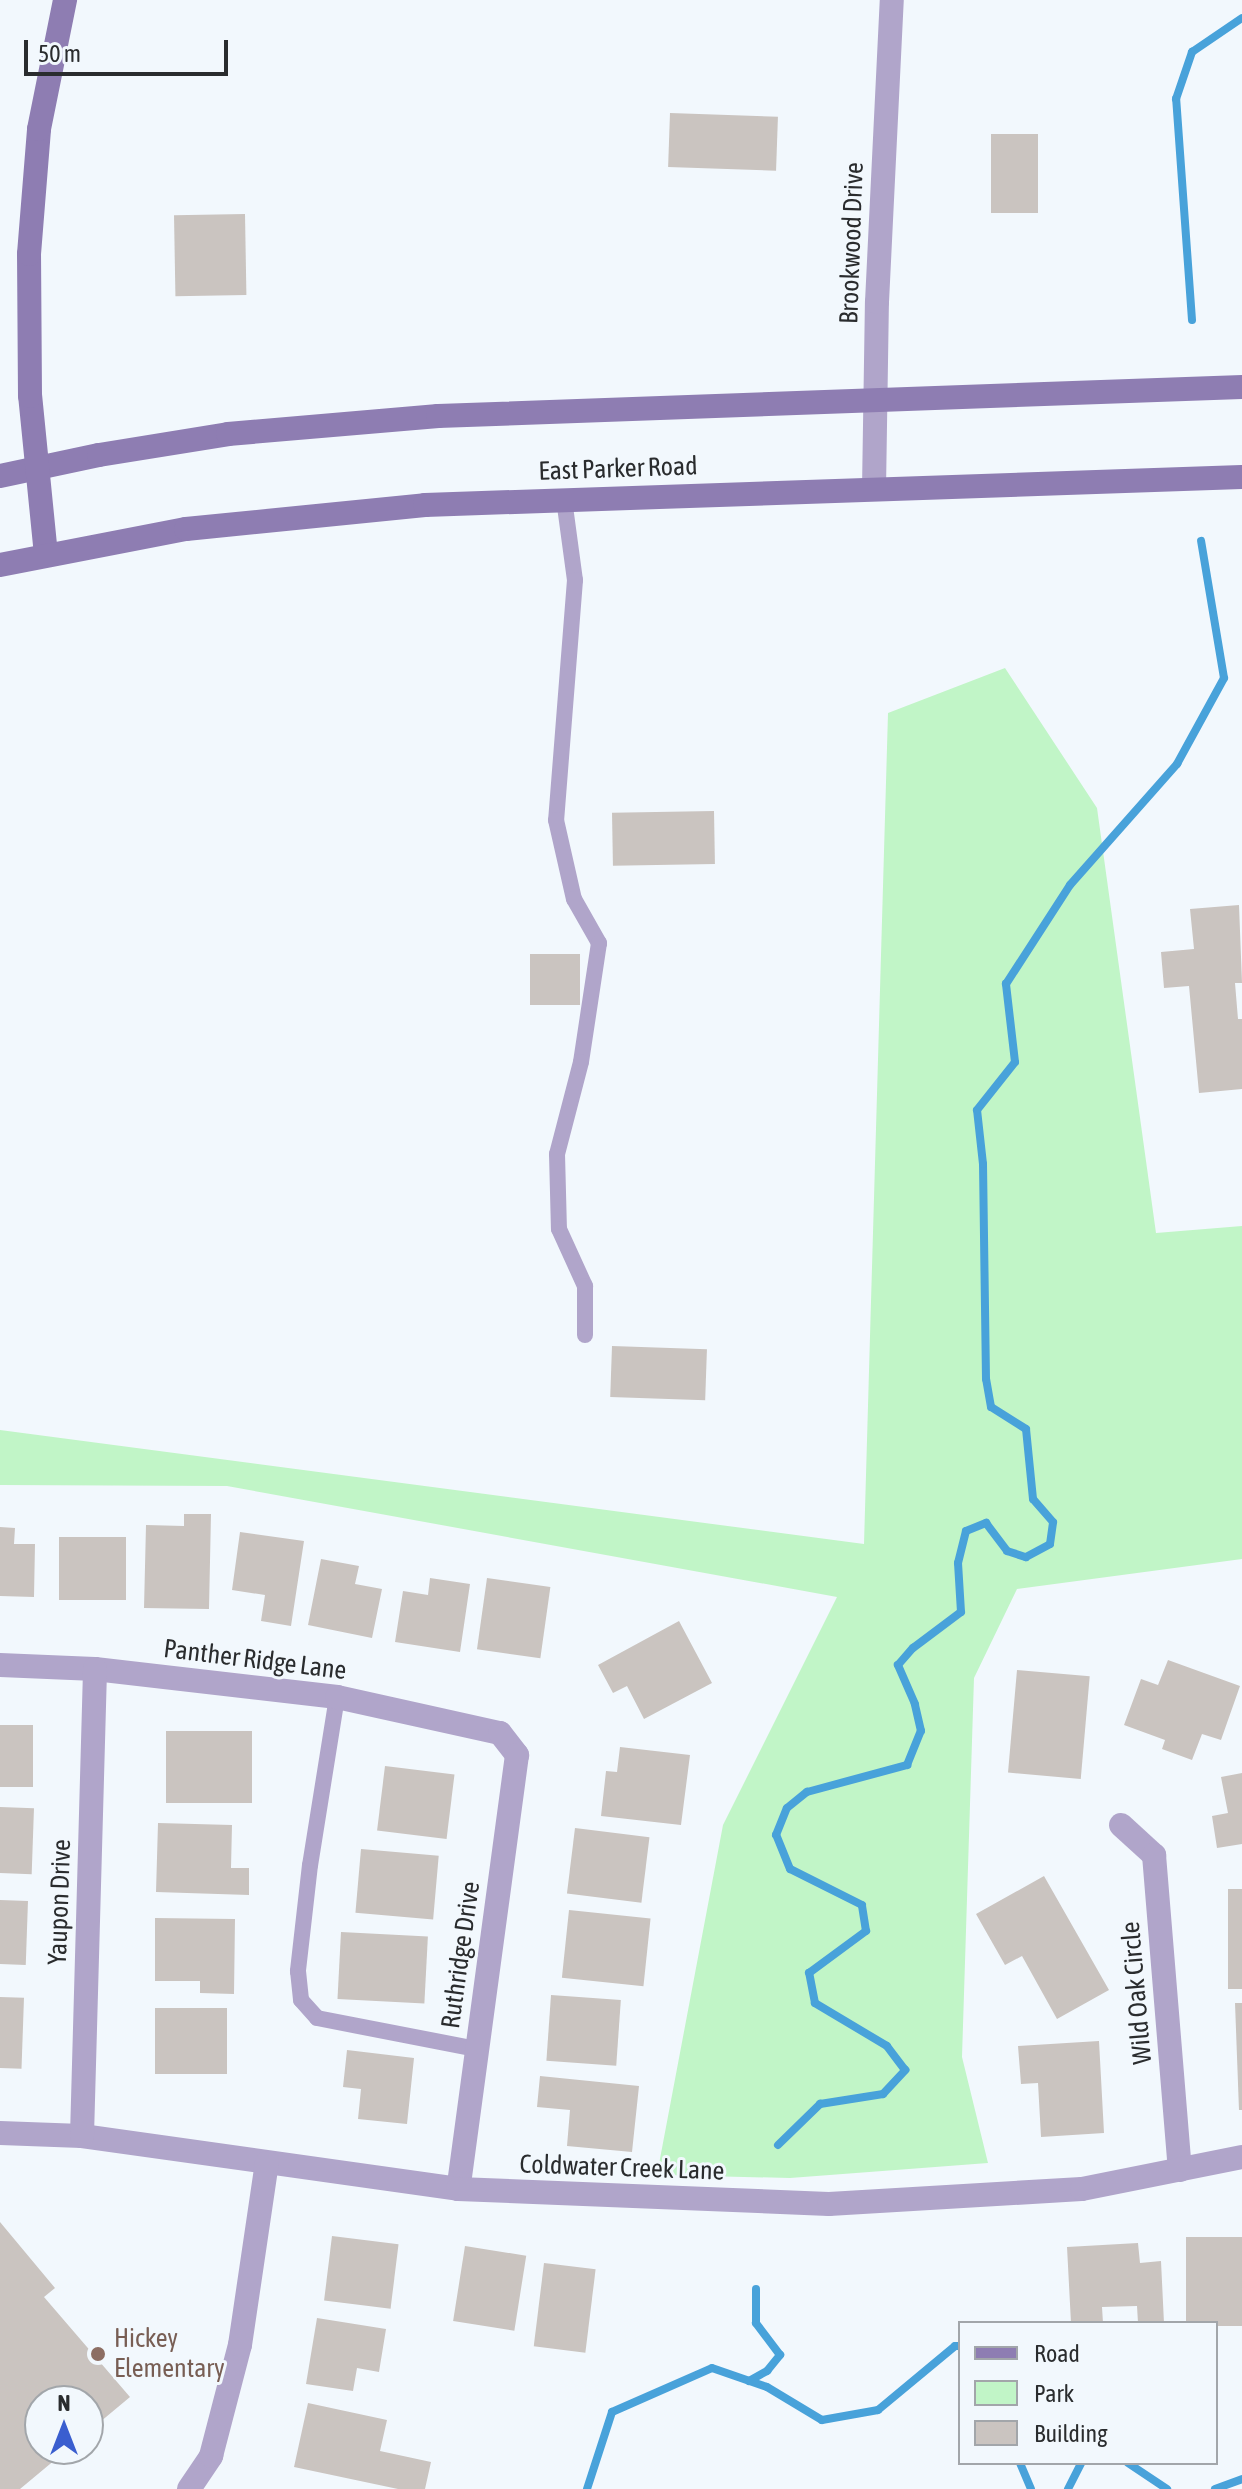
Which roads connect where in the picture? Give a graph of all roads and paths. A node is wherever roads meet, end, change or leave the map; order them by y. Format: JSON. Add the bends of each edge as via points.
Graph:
{"nodes":[{"id":1,"x":65,"y":0,"type":"edge"},
{"id":2,"x":892,"y":0,"type":"edge"},
{"id":3,"x":1242,"y":387,"type":"edge"},
{"id":4,"x":875,"y":400,"type":"junction"},
{"id":5,"x":36,"y":467,"type":"junction"},
{"id":6,"x":0,"y":476,"type":"edge"},
{"id":7,"x":1242,"y":477,"type":"edge"},
{"id":8,"x":874,"y":489,"type":"junction"},
{"id":9,"x":564,"y":499,"type":"junction"},
{"id":10,"x":46,"y":555,"type":"junction"},
{"id":11,"x":0,"y":565,"type":"edge"},
{"id":12,"x":585,"y":1335,"type":"dead end"},
{"id":13,"x":0,"y":1665,"type":"edge"},
{"id":14,"x":95,"y":1669,"type":"junction"},
{"id":15,"x":337,"y":1697,"type":"junction"},
{"id":16,"x":500,"y":1733,"type":"joint"},
{"id":17,"x":1121,"y":1825,"type":"dead end"},
{"id":18,"x":477,"y":2049,"type":"junction"},
{"id":19,"x":0,"y":2133,"type":"edge"},
{"id":20,"x":82,"y":2136,"type":"junction"},
{"id":21,"x":1242,"y":2157,"type":"edge"},
{"id":22,"x":267,"y":2163,"type":"junction"},
{"id":23,"x":1180,"y":2170,"type":"junction"},
{"id":24,"x":458,"y":2189,"type":"junction"},
{"id":25,"x":189,"y":2489,"type":"edge"}],
"edges":[{"from":1,"to":5,"type":"main road","via":[[43,100],[32,195],[28,357]]},
{"from":2,"to":4,"type":"street","name":"Brookwood Drive"},
{"from":3,"to":4,"type":"main road"},
{"from":4,"to":5,"type":"main road","via":[[341,423],[228,434]]},
{"from":4,"to":8,"type":"street","name":"Brookwood Drive"},
{"from":5,"to":6,"type":"main road"},
{"from":5,"to":10,"type":"main road"},
{"from":7,"to":8,"type":"main road","name":"East Parker Road"},
{"from":8,"to":9,"type":"main road","name":"East Parker Road"},
{"from":9,"to":10,"type":"main road","name":"East Parker Road","via":[[242,522]]},
{"from":9,"to":12,"type":"lane","via":[[575,580],[556,820],[574,899],[599,943],[581,1062],[557,1154],[559,1229],[585,1286]]},
{"from":10,"to":11,"type":"main road","name":"East Parker Road"},
{"from":13,"to":14,"type":"street","name":"Panther Ridge Lane"},
{"from":14,"to":15,"type":"street","name":"Panther Ridge Lane"},
{"from":14,"to":20,"type":"street","name":"Yaupon Drive"},
{"from":15,"to":16,"type":"street","name":"Panther Ridge Lane"},
{"from":15,"to":18,"type":"lane","via":[[310,1865],[298,1971],[301,2000],[317,2018]]},
{"from":16,"to":18,"type":"street","name":"Ruthridge Drive","via":[[517,1755]]},
{"from":17,"to":23,"type":"street","name":"Wild Oak Circle","via":[[1154,1855]]},
{"from":18,"to":24,"type":"street","name":"Ruthridge Drive"},
{"from":19,"to":20,"type":"street","name":"Coldwater Creek Lane"},
{"from":20,"to":22,"type":"street","name":"Coldwater Creek Lane"},
{"from":21,"to":23,"type":"street","name":"Coldwater Creek Lane"},
{"from":22,"to":24,"type":"street","name":"Coldwater Creek Lane"},
{"from":22,"to":25,"type":"street","via":[[240,2345],[211,2456]]},
{"from":23,"to":24,"type":"street","name":"Coldwater Creek Lane","via":[[1082,2189],[829,2204]]}]}
